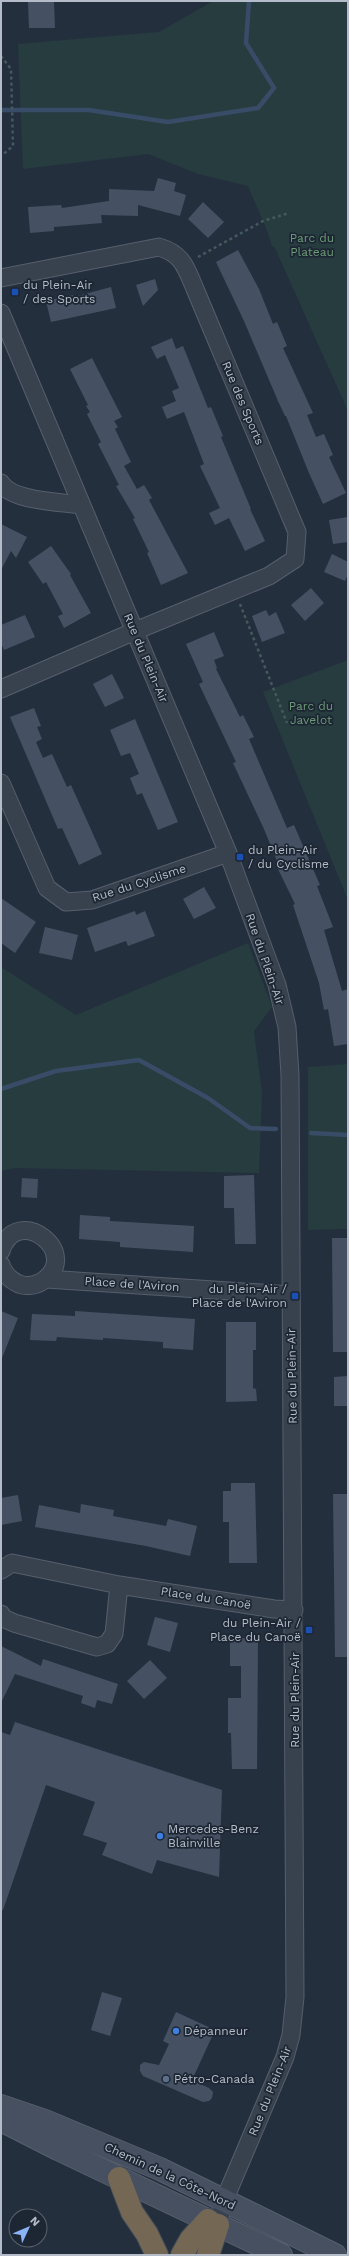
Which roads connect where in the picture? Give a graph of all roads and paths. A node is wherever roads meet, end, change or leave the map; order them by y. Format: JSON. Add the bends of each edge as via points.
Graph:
{"nodes":[{"id":1,"x":1,"y":56,"type":"edge"},
{"id":2,"x":1,"y":156,"type":"edge"},
{"id":3,"x":288,"y":213,"type":"dead end"},
{"id":4,"x":184,"y":264,"type":"junction"},
{"id":5,"x":1,"y":278,"type":"edge"},
{"id":6,"x":1,"y":313,"type":"edge"},
{"id":7,"x":1,"y":484,"type":"edge"},
{"id":8,"x":81,"y":505,"type":"junction"},
{"id":9,"x":235,"y":590,"type":"junction"},
{"id":10,"x":135,"y":631,"type":"junction"},
{"id":11,"x":1,"y":689,"type":"edge"},
{"id":12,"x":287,"y":722,"type":"dead end"},
{"id":13,"x":1,"y":784,"type":"edge"},
{"id":14,"x":228,"y":853,"type":"junction"},
{"id":15,"x":1,"y":1251,"type":"edge"},
{"id":16,"x":1,"y":1265,"type":"edge"},
{"id":17,"x":46,"y":1279,"type":"junction"},
{"id":18,"x":291,"y":1295,"type":"junction"},
{"id":19,"x":1,"y":1570,"type":"edge"},
{"id":20,"x":119,"y":1585,"type":"junction"},
{"id":21,"x":294,"y":1610,"type":"junction"},
{"id":22,"x":1,"y":1614,"type":"edge"},
{"id":23,"x":1,"y":2106,"type":"edge"},
{"id":24,"x":1,"y":2120,"type":"edge"},
{"id":25,"x":119,"y":2178,"type":"junction"},
{"id":26,"x":224,"y":2200,"type":"junction"},
{"id":27,"x":213,"y":2222,"type":"junction"},
{"id":28,"x":157,"y":2255,"type":"edge"},
{"id":29,"x":182,"y":2255,"type":"edge"},
{"id":30,"x":208,"y":2255,"type":"edge"},
{"id":31,"x":281,"y":2255,"type":"edge"},
{"id":32,"x":335,"y":2255,"type":"edge"}],
"edges":[{"from":1,"to":2,"type":"path","via":[[11,69],[12,146]]},
{"from":3,"to":4,"type":"path","via":[[263,221]]},
{"from":4,"to":5,"type":"street","name":"Rue des Sports","via":[[173,251],[159,248]]},
{"from":4,"to":9,"type":"street","name":"Rue des Sports","via":[[297,532],[295,559],[269,576]]},
{"from":6,"to":8,"type":"street","name":"Rue du Plein-Air"},
{"from":7,"to":8,"type":"street","via":[[5,490],[20,496]]},
{"from":8,"to":10,"type":"street","name":"Rue du Plein-Air"},
{"from":9,"to":10,"type":"street","name":"Rue des Sports"},
{"from":9,"to":12,"type":"path"},
{"from":10,"to":11,"type":"street"},
{"from":10,"to":14,"type":"street","name":"Rue du Plein-Air"},
{"from":13,"to":14,"type":"street","name":"Rue du Cyclisme","via":[[47,888],[66,902],[92,900]]},
{"from":14,"to":18,"type":"street","name":"Rue du Plein-Air","via":[[277,985],[287,1027],[290,1075]]},
{"from":15,"to":17,"type":"street","via":[[16,1232],[35,1232],[44,1236],[54,1252],[55,1262]]},
{"from":16,"to":17,"type":"street","name":"Place de l'Aviron","via":[[4,1273],[19,1284],[29,1285]]},
{"from":17,"to":18,"type":"street","name":"Place de l'Aviron"},
{"from":18,"to":21,"type":"street","name":"Rue du Plein-Air"},
{"from":19,"to":20,"type":"street","name":"Place du Canoë","via":[[12,1563]]},
{"from":20,"to":21,"type":"street","name":"Place du Canoë"},
{"from":20,"to":22,"type":"street","via":[[114,1634],[107,1644],[97,1647],[14,1623]]},
{"from":21,"to":26,"type":"street","name":"Rue du Plein-Air","via":[[295,2006],[283,2064]]},
{"from":23,"to":26,"type":"street","name":"Chemin de la Côte-Nord","via":[[132,2157]]},
{"from":24,"to":25,"type":"street","name":"Chemin de la Côte-Nord"},
{"from":25,"to":27,"type":"street","name":"Chemin de la Côte-Nord"},
{"from":25,"to":28,"type":"highway","via":[[132,2212]]},
{"from":26,"to":27,"type":"street","name":"Rue du Plein-Air"},
{"from":26,"to":32,"type":"street","name":"Chemin de la Côte-Nord"},
{"from":27,"to":29,"type":"highway","via":[[191,2239]]},
{"from":27,"to":30,"type":"highway"},
{"from":27,"to":31,"type":"street","name":"Chemin de la Côte-Nord"}]}
